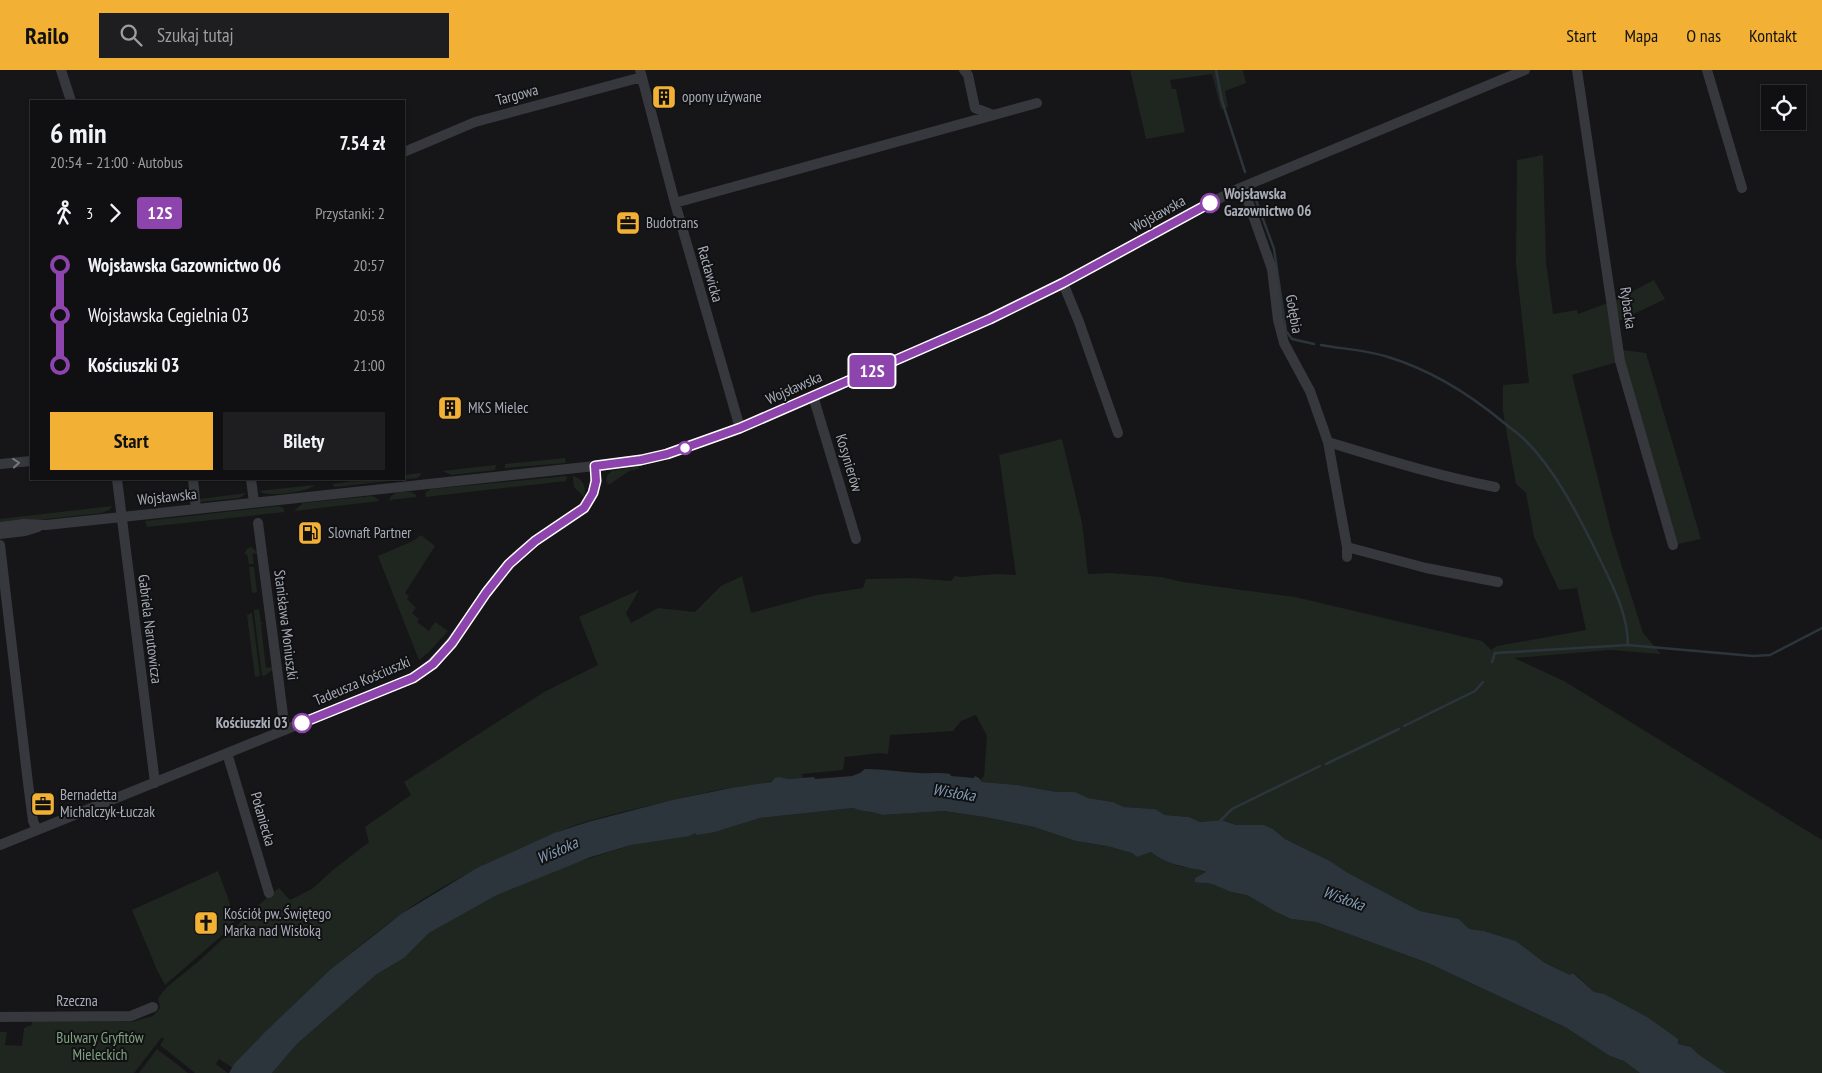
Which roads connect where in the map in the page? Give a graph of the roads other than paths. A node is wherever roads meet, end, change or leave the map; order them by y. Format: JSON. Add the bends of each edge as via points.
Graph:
{"nodes":[{"id":1,"x":61,"y":70,"type":"edge"},
{"id":2,"x":964,"y":70,"type":"edge"},
{"id":3,"x":1525,"y":70,"type":"edge"},
{"id":4,"x":1577,"y":70,"type":"edge"},
{"id":5,"x":1707,"y":70,"type":"edge"},
{"id":6,"x":641,"y":74,"type":"edge"},
{"id":7,"x":71,"y":100,"type":"edge"},
{"id":8,"x":1037,"y":103,"type":"dead end"},
{"id":9,"x":993,"y":115,"type":"junction"},
{"id":10,"x":405,"y":152,"type":"edge"},
{"id":11,"x":1240,"y":188,"type":"junction"},
{"id":12,"x":1742,"y":188,"type":"dead end"},
{"id":13,"x":675,"y":202,"type":"junction"},
{"id":14,"x":1063,"y":283,"type":"junction"},
{"id":15,"x":813,"y":396,"type":"junction"},
{"id":16,"x":740,"y":428,"type":"junction"},
{"id":17,"x":1118,"y":433,"type":"dead end"},
{"id":18,"x":1328,"y":442,"type":"junction"},
{"id":19,"x":30,"y":461,"type":"edge"},
{"id":20,"x":0,"y":464,"type":"edge"},
{"id":21,"x":595,"y":466,"type":"junction"},
{"id":22,"x":117,"y":480,"type":"edge"},
{"id":23,"x":193,"y":480,"type":"edge"},
{"id":24,"x":251,"y":480,"type":"edge"},
{"id":25,"x":1495,"y":487,"type":"dead end"},
{"id":26,"x":254,"y":502,"type":"junction"},
{"id":27,"x":196,"y":509,"type":"junction"},
{"id":28,"x":122,"y":517,"type":"junction"},
{"id":29,"x":258,"y":523,"type":"dead end"},
{"id":30,"x":46,"y":525,"type":"junction"},
{"id":31,"x":0,"y":527,"type":"edge"},
{"id":32,"x":0,"y":534,"type":"edge"},
{"id":33,"x":856,"y":539,"type":"dead end"},
{"id":34,"x":1673,"y":545,"type":"dead end"},
{"id":35,"x":0,"y":546,"type":"edge"},
{"id":36,"x":1498,"y":582,"type":"dead end"},
{"id":37,"x":284,"y":730,"type":"junction"},
{"id":38,"x":227,"y":753,"type":"junction"},
{"id":39,"x":155,"y":782,"type":"junction"},
{"id":40,"x":36,"y":830,"type":"junction"},
{"id":41,"x":0,"y":845,"type":"edge"},
{"id":42,"x":269,"y":893,"type":"dead end"},
{"id":43,"x":153,"y":1007,"type":"dead end"},
{"id":44,"x":0,"y":1017,"type":"edge"}],
"edges":[{"from":1,"to":7,"type":"street"},
{"from":2,"to":9,"type":"street","via":[[976,108]]},
{"from":3,"to":11,"type":"street","name":"Wojsławska"},
{"from":4,"to":34,"type":"street","name":"Rybacka","via":[[1620,361]]},
{"from":5,"to":12,"type":"street"},
{"from":6,"to":10,"type":"street","name":"Targowa","via":[[475,122]]},
{"from":6,"to":13,"type":"street","name":"Racławicka"},
{"from":8,"to":9,"type":"street"},
{"from":9,"to":13,"type":"street"},
{"from":11,"to":14,"type":"street","name":"Wojsławska"},
{"from":11,"to":18,"type":"street","name":"Gołębia","via":[[1272,269],[1284,343],[1310,391]]},
{"from":13,"to":16,"type":"street","name":"Racławicka"},
{"from":14,"to":15,"type":"street","name":"Wojsławska","via":[[990,319]]},
{"from":14,"to":17,"type":"street"},
{"from":15,"to":16,"type":"street","name":"Wojsławska"},
{"from":15,"to":33,"type":"street","name":"Kosynierów"},
{"from":16,"to":21,"type":"street","name":"Wojsławska","via":[[667,454]]},
{"from":18,"to":25,"type":"street","via":[[1431,473]]},
{"from":18,"to":36,"type":"street","name":"Gołębia","via":[[1347,552]]},
{"from":20,"to":19,"type":"street","one_way":true},
{"from":21,"to":26,"type":"street","name":"Wojsławska"},
{"from":21,"to":37,"type":"street","name":"Tadeusza Kościuszki","via":[[593,493],[584,508],[535,541],[509,564],[433,664],[413,678]]},
{"from":22,"to":28,"type":"street","name":"Gabriela Narutowicza"},
{"from":23,"to":27,"type":"street"},
{"from":24,"to":26,"type":"street"},
{"from":26,"to":27,"type":"street","name":"Wojsławska"},
{"from":27,"to":28,"type":"street","name":"Wojsławska"},
{"from":28,"to":30,"type":"street","name":"Wojsławska"},
{"from":28,"to":39,"type":"street","name":"Gabriela Narutowicza"},
{"from":29,"to":37,"type":"street","name":"Stanisława Moniuszki"},
{"from":30,"to":31,"type":"street","name":"Wojsławska"},
{"from":30,"to":32,"type":"street","name":"Wojsławska"},
{"from":35,"to":40,"type":"street"},
{"from":37,"to":38,"type":"street","name":"Tadeusza Kościuszki"},
{"from":38,"to":39,"type":"street","name":"Tadeusza Kościuszki"},
{"from":38,"to":42,"type":"street","name":"Połaniecka"},
{"from":39,"to":40,"type":"street","name":"Tadeusza Kościuszki"},
{"from":40,"to":41,"type":"street","name":"Tadeusza Kościuszki"},
{"from":43,"to":44,"type":"street","name":"Rzeczna","via":[[131,1016]]}]}
